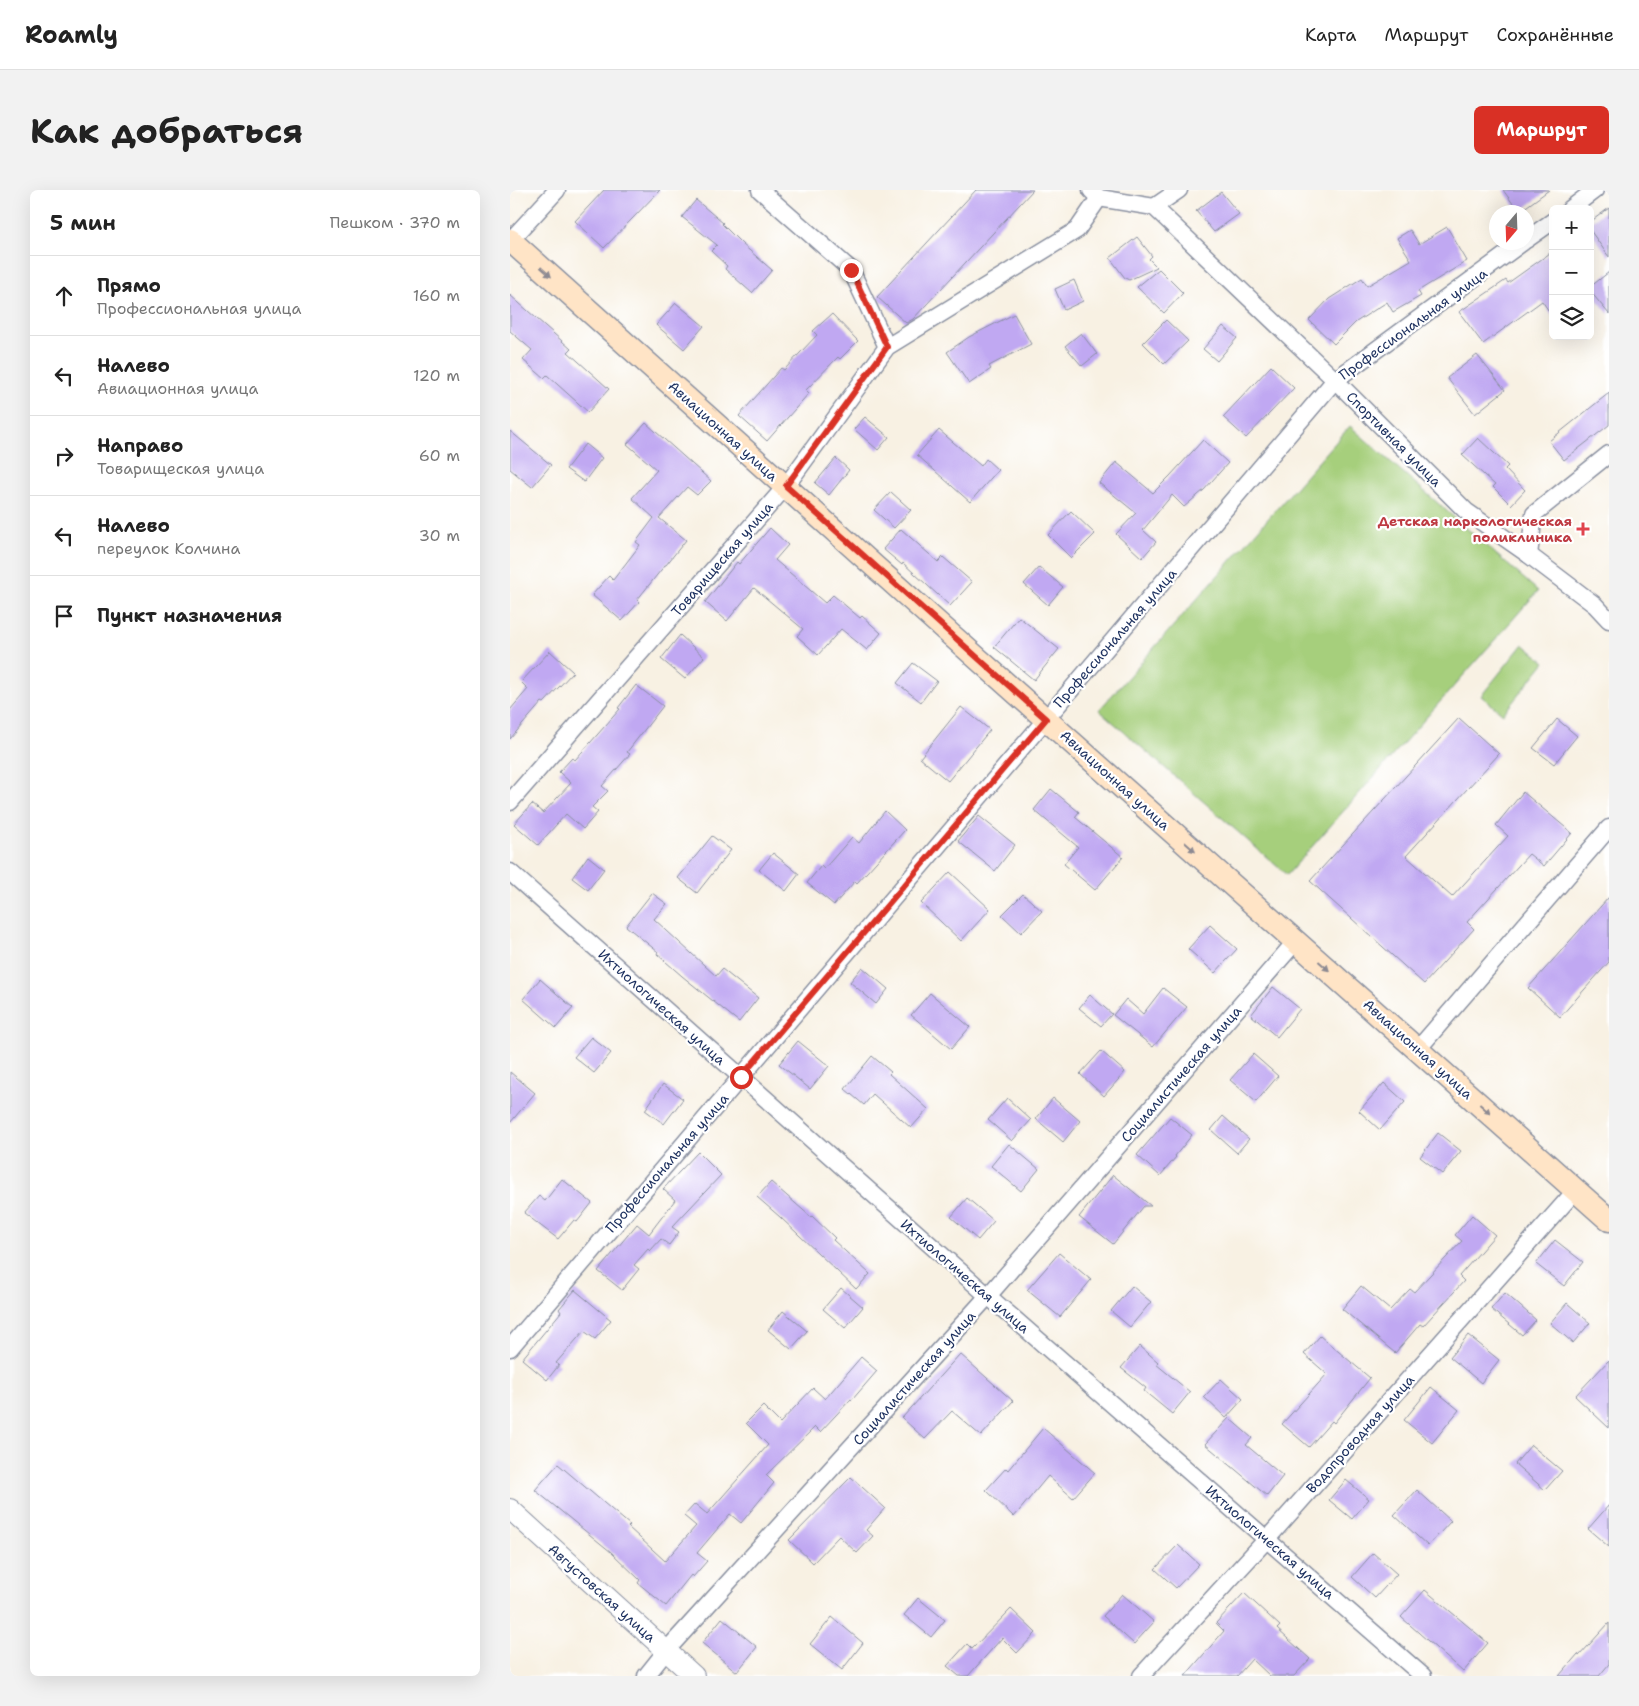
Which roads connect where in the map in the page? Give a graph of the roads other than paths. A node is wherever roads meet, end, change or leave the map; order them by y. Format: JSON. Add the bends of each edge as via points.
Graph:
{"nodes":[{"id":1,"x":557,"y":190,"type":"edge"},
{"id":2,"x":760,"y":190,"type":"edge"},
{"id":3,"x":1179,"y":190,"type":"edge"},
{"id":4,"x":1595,"y":190,"type":"edge"},
{"id":5,"x":1095,"y":194,"type":"edge"},
{"id":6,"x":1575,"y":205,"type":"edge"},
{"id":7,"x":1154,"y":207,"type":"junction"},
{"id":8,"x":1549,"y":224,"type":"edge"},
{"id":9,"x":1534,"y":234,"type":"edge"},
{"id":10,"x":510,"y":240,"type":"edge"},
{"id":11,"x":1512,"y":250,"type":"edge"},
{"id":12,"x":887,"y":347,"type":"junction"},
{"id":13,"x":1335,"y":380,"type":"junction"},
{"id":14,"x":1609,"y":454,"type":"edge"},
{"id":15,"x":786,"y":486,"type":"junction"},
{"id":16,"x":1529,"y":555,"type":"junction"},
{"id":17,"x":1609,"y":620,"type":"edge"},
{"id":18,"x":1046,"y":719,"type":"junction"},
{"id":19,"x":510,"y":802,"type":"edge"},
{"id":20,"x":1609,"y":828,"type":"edge"},
{"id":21,"x":510,"y":872,"type":"edge"},
{"id":22,"x":1296,"y":941,"type":"junction"},
{"id":23,"x":1418,"y":1050,"type":"junction"},
{"id":24,"x":741,"y":1077,"type":"junction"},
{"id":25,"x":1576,"y":1190,"type":"junction"},
{"id":26,"x":1609,"y":1220,"type":"edge"},
{"id":27,"x":988,"y":1296,"type":"junction"},
{"id":28,"x":510,"y":1348,"type":"edge"},
{"id":29,"x":510,"y":1509,"type":"edge"},
{"id":30,"x":1267,"y":1539,"type":"junction"},
{"id":31,"x":666,"y":1651,"type":"junction"},
{"id":32,"x":646,"y":1676,"type":"edge"},
{"id":33,"x":694,"y":1676,"type":"edge"},
{"id":34,"x":1141,"y":1676,"type":"edge"},
{"id":35,"x":1423,"y":1676,"type":"edge"}],
"edges":[{"from":1,"to":10,"type":"street"},
{"from":2,"to":12,"type":"street","via":[[851,270]]},
{"from":3,"to":7,"type":"street"},
{"from":4,"to":6,"type":"street"},
{"from":5,"to":7,"type":"street"},
{"from":5,"to":12,"type":"street","name":"Товарищеская улица","via":[[1077,230]]},
{"from":7,"to":13,"type":"street","name":"Спортивная улица"},
{"from":8,"to":9,"type":"street"},
{"from":10,"to":15,"type":"main road","name":"Авиационная улица","one_way":true},
{"from":11,"to":13,"type":"street","name":"Профессиональная улица"},
{"from":12,"to":15,"type":"street","name":"Товарищеская улица"},
{"from":13,"to":16,"type":"street","name":"Спортивная улица","via":[[1466,511]]},
{"from":13,"to":18,"type":"street","name":"Профессиональная улица"},
{"from":14,"to":16,"type":"street","via":[[1534,514]]},
{"from":15,"to":18,"type":"main road","name":"Авиационная улица"},
{"from":15,"to":19,"type":"street","name":"Товарищеская улица"},
{"from":16,"to":17,"type":"street","name":"Спортивная улица","via":[[1595,605]]},
{"from":18,"to":22,"type":"main road","name":"Авиационная улица","one_way":true},
{"from":18,"to":24,"type":"street","name":"Профессиональная улица"},
{"from":20,"to":23,"type":"street"},
{"from":21,"to":24,"type":"street","name":"Ихтиологическая улица"},
{"from":22,"to":23,"type":"main road","name":"Авиационная улица","one_way":true},
{"from":22,"to":27,"type":"street","name":"Социалистическая улица"},
{"from":23,"to":25,"type":"main road","name":"Авиационная улица","one_way":true},
{"from":24,"to":27,"type":"street","name":"Ихтиологическая улица"},
{"from":24,"to":28,"type":"street","name":"Профессиональная улица"},
{"from":25,"to":26,"type":"main road","name":"Авиационная улица"},
{"from":25,"to":30,"type":"street","name":"Водопроводная улица"},
{"from":27,"to":30,"type":"street","name":"Ихтиологическая улица"},
{"from":27,"to":31,"type":"street","name":"Социалистическая улица"},
{"from":29,"to":31,"type":"street","name":"Августовская улица"},
{"from":30,"to":34,"type":"street","name":"Водопроводная улица"},
{"from":30,"to":35,"type":"street","name":"Ихтиологическая улица"},
{"from":31,"to":32,"type":"street","name":"Социалистическая улица"},
{"from":31,"to":33,"type":"street","name":"Августовская улица"}]}
